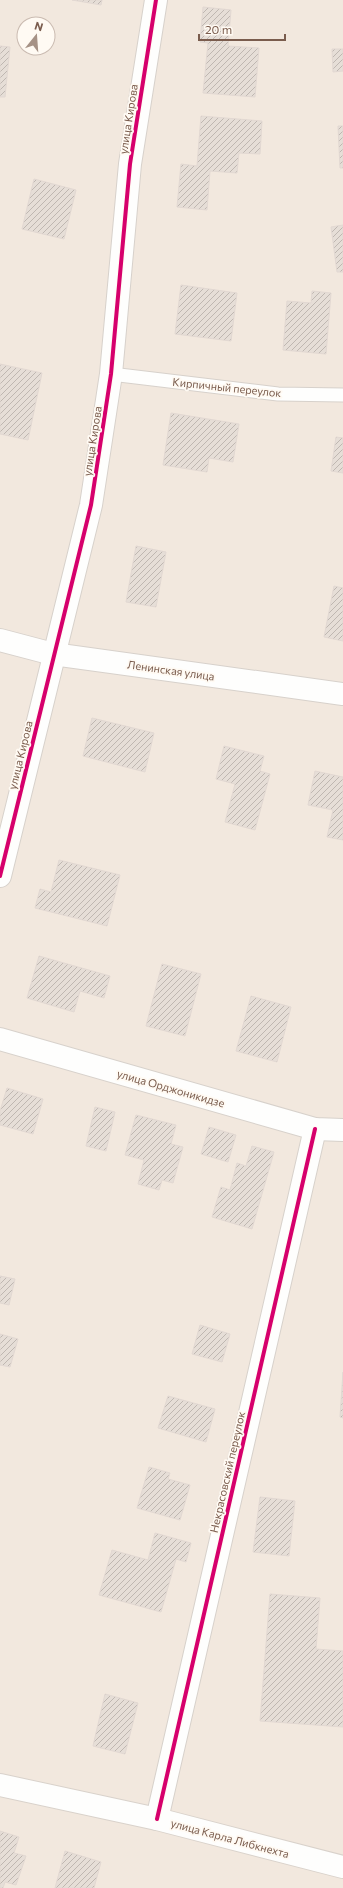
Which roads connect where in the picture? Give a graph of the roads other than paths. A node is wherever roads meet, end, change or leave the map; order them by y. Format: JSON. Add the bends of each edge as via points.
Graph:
{"nodes":[{"id":1,"x":156,"y":0,"type":"edge"},
{"id":2,"x":111,"y":374,"type":"junction"},
{"id":3,"x":343,"y":395,"type":"edge"},
{"id":4,"x":0,"y":640,"type":"edge"},
{"id":5,"x":53,"y":654,"type":"junction"},
{"id":6,"x":343,"y":694,"type":"edge"},
{"id":7,"x":0,"y":876,"type":"edge"},
{"id":8,"x":0,"y":1039,"type":"edge"},
{"id":9,"x":315,"y":1129,"type":"junction"},
{"id":10,"x":343,"y":1130,"type":"edge"},
{"id":11,"x":0,"y":1785,"type":"edge"},
{"id":12,"x":157,"y":1819,"type":"junction"},
{"id":13,"x":343,"y":1867,"type":"edge"}],
"edges":[{"from":1,"to":2,"type":"street","name":"улица Кирова","via":[[130,164]]},
{"from":2,"to":3,"type":"lane","name":"Кирпичный переулок","via":[[278,394]]},
{"from":2,"to":5,"type":"street","name":"улица Кирова","via":[[91,505]]},
{"from":4,"to":5,"type":"street","name":"Ленинская улица"},
{"from":5,"to":6,"type":"street","name":"Ленинская улица"},
{"from":5,"to":7,"type":"street","name":"улица Кирова"},
{"from":8,"to":9,"type":"street","name":"улица Орджоникидзе"},
{"from":9,"to":10,"type":"street","name":"улица Орджоникидзе"},
{"from":9,"to":12,"type":"street","name":"Некрасовский переулок"},
{"from":11,"to":12,"type":"street","name":"улица Карла Либкнехта"},
{"from":12,"to":13,"type":"street","name":"улица Карла Либкнехта"}]}
